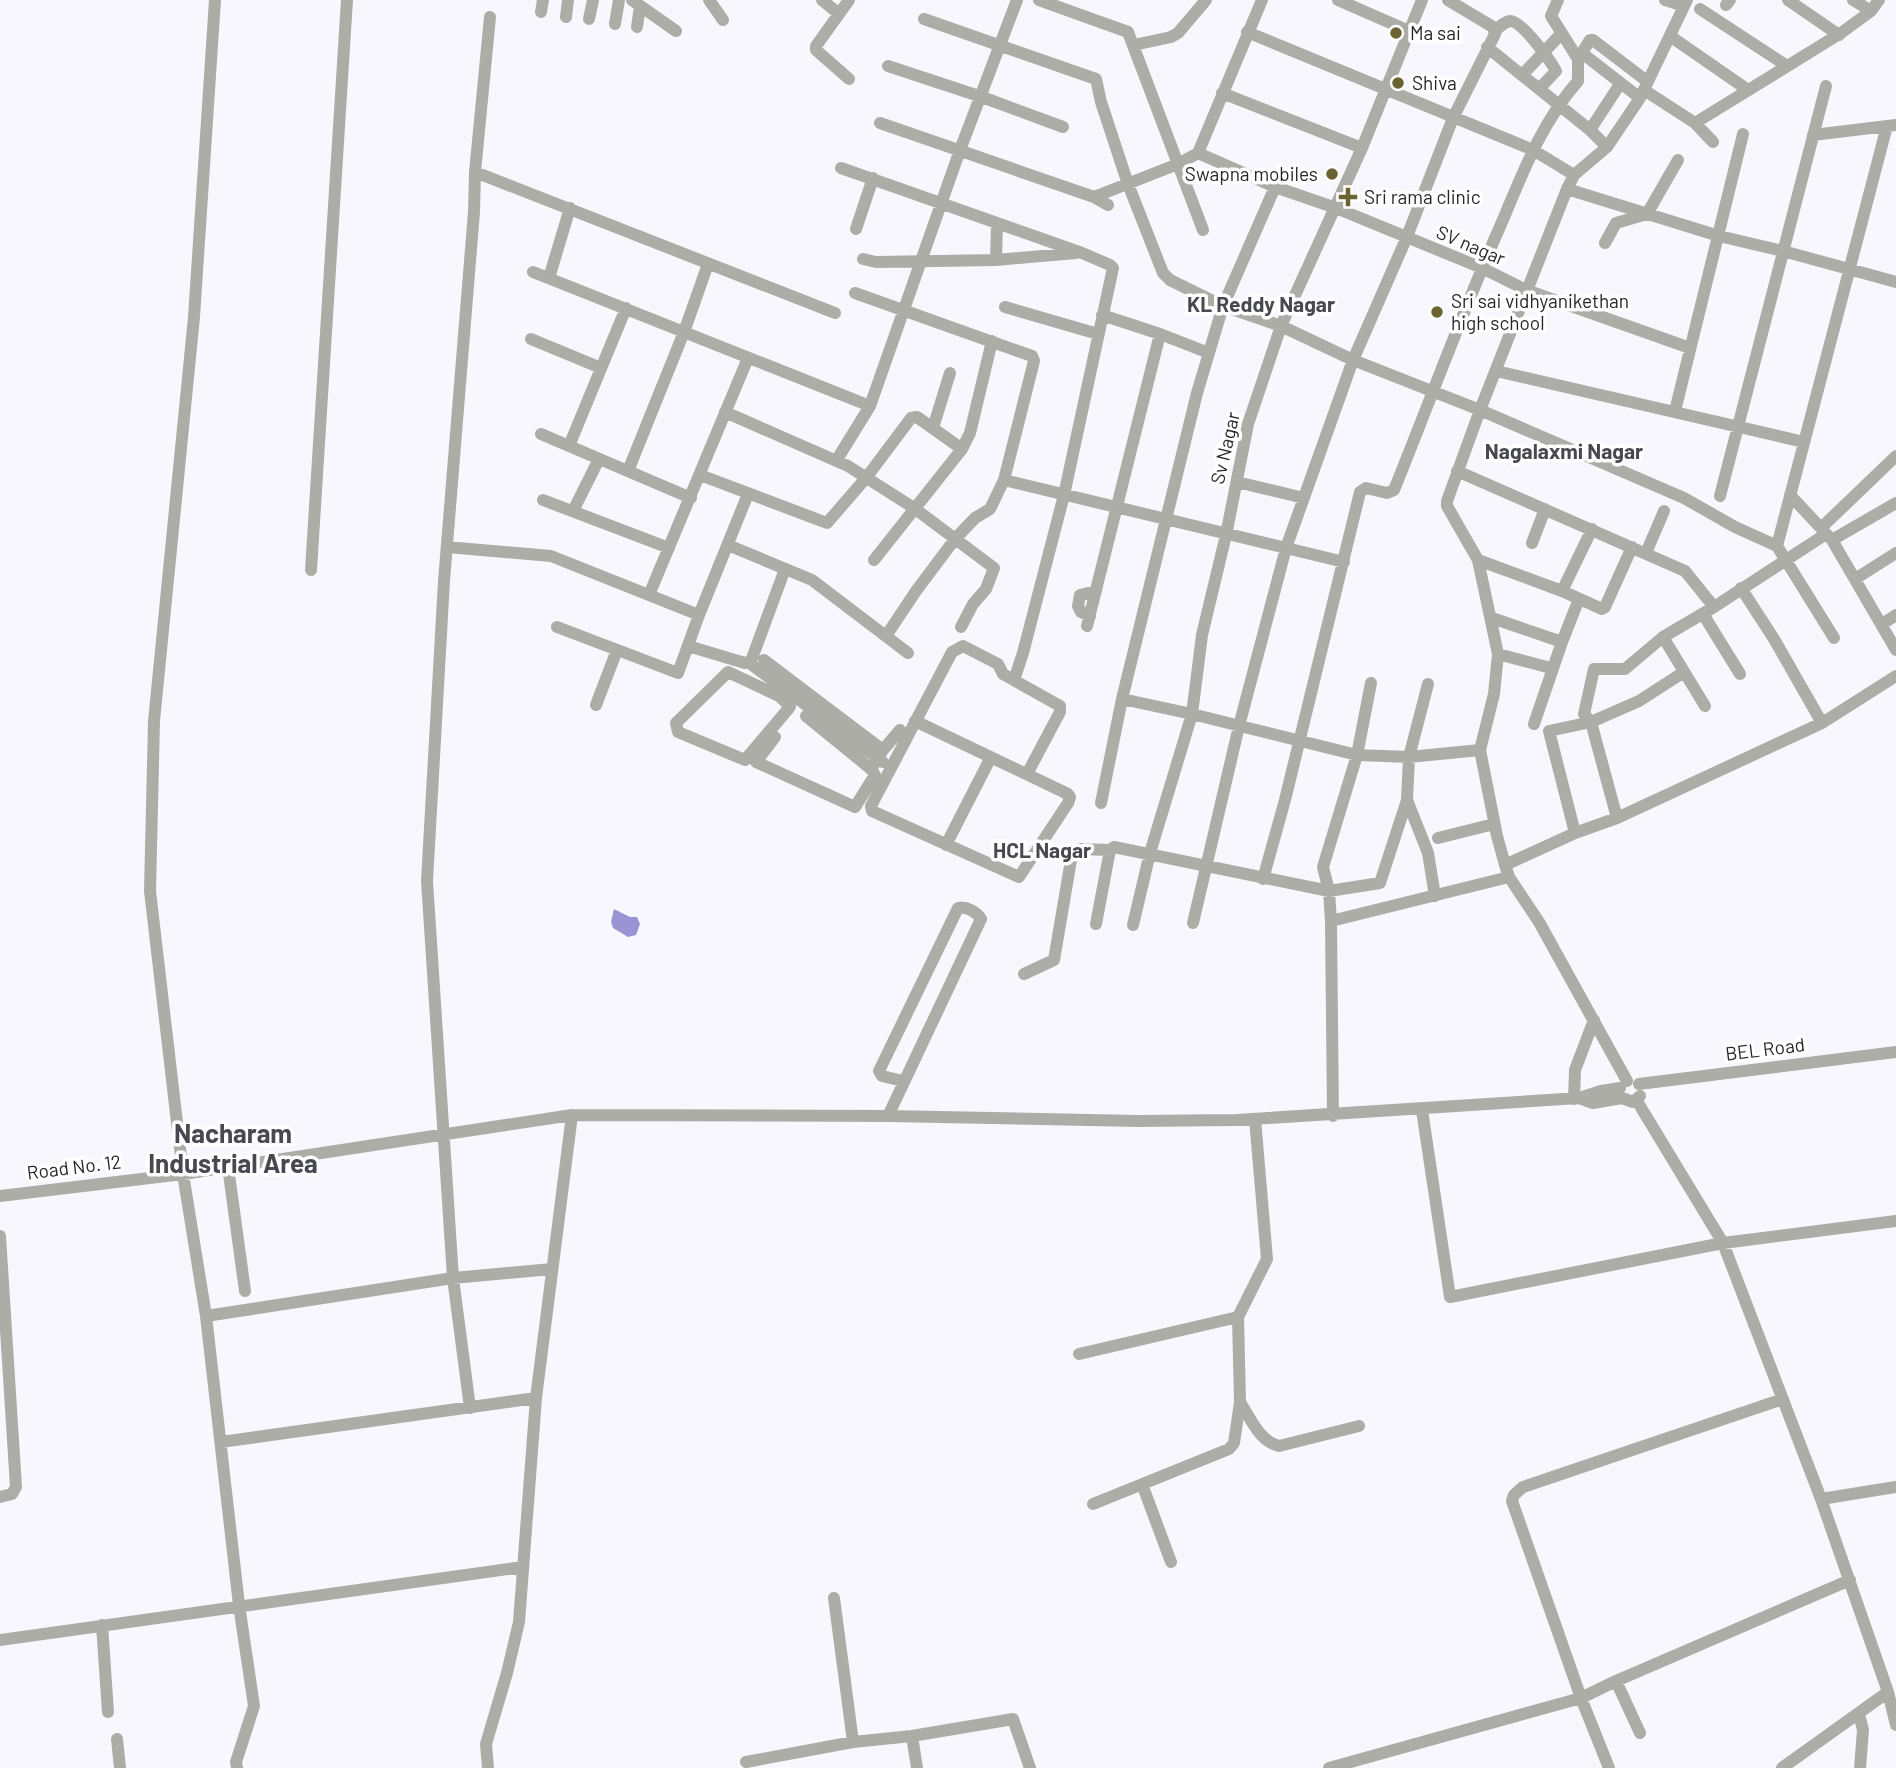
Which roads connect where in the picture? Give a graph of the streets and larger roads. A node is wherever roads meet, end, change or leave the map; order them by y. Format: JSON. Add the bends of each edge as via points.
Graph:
{"nodes":[{"id":1,"x":215,"y":0,"type":"edge"},
{"id":2,"x":347,"y":0,"type":"edge"},
{"id":3,"x":568,"y":0,"type":"edge"},
{"id":4,"x":593,"y":0,"type":"edge"},
{"id":5,"x":619,"y":0,"type":"edge"},
{"id":6,"x":709,"y":0,"type":"edge"},
{"id":7,"x":822,"y":0,"type":"edge"},
{"id":8,"x":849,"y":0,"type":"edge"},
{"id":9,"x":1017,"y":0,"type":"edge"},
{"id":10,"x":1039,"y":0,"type":"edge"},
{"id":11,"x":1206,"y":0,"type":"edge"},
{"id":12,"x":1262,"y":0,"type":"edge"},
{"id":13,"x":1338,"y":0,"type":"edge"},
{"id":14,"x":1422,"y":0,"type":"edge"},
{"id":15,"x":1448,"y":0,"type":"edge"},
{"id":16,"x":1558,"y":0,"type":"edge"},
{"id":17,"x":1665,"y":0,"type":"edge"},
{"id":18,"x":1788,"y":0,"type":"edge"},
{"id":19,"x":1853,"y":0,"type":"edge"},
{"id":20,"x":1879,"y":0,"type":"edge"},
{"id":21,"x":636,"y":3,"type":"edge"},
{"id":22,"x":1686,"y":3,"type":"edge"},
{"id":23,"x":1700,"y":9,"type":"dead end"},
{"id":24,"x":1871,"y":11,"type":"junction"},
{"id":25,"x":838,"y":13,"type":"junction"},
{"id":26,"x":490,"y":17,"type":"dead end"},
{"id":27,"x":566,"y":17,"type":"dead end"},
{"id":28,"x":589,"y":19,"type":"dead end"},
{"id":29,"x":924,"y":19,"type":"dead end"},
{"id":30,"x":723,"y":20,"type":"dead end"},
{"id":31,"x":615,"y":24,"type":"dead end"},
{"id":32,"x":637,"y":27,"type":"dead end"},
{"id":33,"x":676,"y":31,"type":"dead end"},
{"id":34,"x":1409,"y":31,"type":"junction"},
{"id":35,"x":1495,"y":31,"type":"junction"},
{"id":36,"x":1247,"y":32,"type":"junction"},
{"id":37,"x":1561,"y":34,"type":"junction"},
{"id":38,"x":1839,"y":35,"type":"junction"},
{"id":39,"x":1670,"y":36,"type":"junction"},
{"id":40,"x":1134,"y":45,"type":"junction"},
{"id":41,"x":1001,"y":46,"type":"junction"},
{"id":42,"x":1487,"y":47,"type":"junction"},
{"id":43,"x":1543,"y":51,"type":"junction"},
{"id":44,"x":1580,"y":56,"type":"junction"},
{"id":45,"x":888,"y":66,"type":"dead end"},
{"id":46,"x":1787,"y":66,"type":"junction"},
{"id":47,"x":1523,"y":74,"type":"junction"},
{"id":48,"x":849,"y":79,"type":"dead end"},
{"id":49,"x":1620,"y":84,"type":"junction"},
{"id":50,"x":1826,"y":86,"type":"dead end"},
{"id":51,"x":1540,"y":88,"type":"junction"},
{"id":52,"x":1385,"y":90,"type":"junction"},
{"id":53,"x":1644,"y":90,"type":"junction"},
{"id":54,"x":1748,"y":90,"type":"junction"},
{"id":55,"x":1222,"y":93,"type":"junction"},
{"id":56,"x":982,"y":97,"type":"junction"},
{"id":57,"x":1558,"y":104,"type":"junction"},
{"id":58,"x":1453,"y":118,"type":"junction"},
{"id":59,"x":880,"y":123,"type":"dead end"},
{"id":60,"x":1695,"y":123,"type":"junction"},
{"id":61,"x":1892,"y":125,"type":"edge"},
{"id":62,"x":1063,"y":127,"type":"dead end"},
{"id":63,"x":1590,"y":130,"type":"junction"},
{"id":64,"x":1743,"y":134,"type":"dead end"},
{"id":65,"x":1813,"y":135,"type":"junction"},
{"id":66,"x":1713,"y":142,"type":"dead end"},
{"id":67,"x":1608,"y":146,"type":"junction"},
{"id":68,"x":1362,"y":148,"type":"junction"},
{"id":69,"x":960,"y":150,"type":"junction"},
{"id":70,"x":1533,"y":150,"type":"junction"},
{"id":71,"x":1198,"y":153,"type":"junction"},
{"id":72,"x":1678,"y":160,"type":"dead end"},
{"id":73,"x":1178,"y":164,"type":"junction"},
{"id":74,"x":841,"y":168,"type":"dead end"},
{"id":75,"x":475,"y":172,"type":"junction"},
{"id":76,"x":1574,"y":175,"type":"junction"},
{"id":77,"x":873,"y":178,"type":"junction"},
{"id":78,"x":1128,"y":184,"type":"junction"},
{"id":79,"x":1275,"y":187,"type":"junction"},
{"id":80,"x":1567,"y":189,"type":"junction"},
{"id":81,"x":1094,"y":197,"type":"junction"},
{"id":82,"x":943,"y":203,"type":"junction"},
{"id":83,"x":1108,"y":205,"type":"dead end"},
{"id":84,"x":570,"y":208,"type":"junction"},
{"id":85,"x":1336,"y":208,"type":"junction"},
{"id":86,"x":1647,"y":214,"type":"junction"},
{"id":87,"x":998,"y":223,"type":"junction"},
{"id":88,"x":856,"y":229,"type":"dead end"},
{"id":89,"x":1203,"y":230,"type":"dead end"},
{"id":90,"x":1719,"y":236,"type":"junction"},
{"id":91,"x":1406,"y":239,"type":"junction"},
{"id":92,"x":1605,"y":243,"type":"dead end"},
{"id":93,"x":1783,"y":251,"type":"junction"},
{"id":94,"x":1082,"y":253,"type":"junction"},
{"id":95,"x":863,"y":259,"type":"dead end"},
{"id":96,"x":921,"y":260,"type":"junction"},
{"id":97,"x":996,"y":260,"type":"junction"},
{"id":98,"x":708,"y":264,"type":"junction"},
{"id":99,"x":1482,"y":268,"type":"junction"},
{"id":100,"x":1850,"y":270,"type":"junction"},
{"id":101,"x":533,"y":272,"type":"dead end"},
{"id":102,"x":549,"y":278,"type":"junction"},
{"id":103,"x":1896,"y":282,"type":"edge"},
{"id":104,"x":1526,"y":290,"type":"junction"},
{"id":105,"x":855,"y":293,"type":"dead end"},
{"id":106,"x":1223,"y":306,"type":"junction"},
{"id":107,"x":1005,"y":307,"type":"dead end"},
{"id":108,"x":626,"y":308,"type":"junction"},
{"id":109,"x":905,"y":310,"type":"junction"},
{"id":110,"x":835,"y":313,"type":"dead end"},
{"id":111,"x":1102,"y":315,"type":"junction"},
{"id":112,"x":1281,"y":326,"type":"junction"},
{"id":113,"x":684,"y":332,"type":"junction"},
{"id":114,"x":1098,"y":334,"type":"junction"},
{"id":115,"x":1160,"y":334,"type":"junction"},
{"id":116,"x":531,"y":339,"type":"dead end"},
{"id":117,"x":992,"y":341,"type":"junction"},
{"id":118,"x":1690,"y":348,"type":"junction"},
{"id":119,"x":1209,"y":353,"type":"junction"},
{"id":120,"x":748,"y":358,"type":"junction"},
{"id":121,"x":1353,"y":360,"type":"junction"},
{"id":122,"x":601,"y":368,"type":"junction"},
{"id":123,"x":1496,"y":371,"type":"junction"},
{"id":124,"x":950,"y":373,"type":"dead end"},
{"id":125,"x":1433,"y":393,"type":"junction"},
{"id":126,"x":870,"y":406,"type":"junction"},
{"id":127,"x":1480,"y":410,"type":"junction"},
{"id":128,"x":1675,"y":411,"type":"junction"},
{"id":129,"x":725,"y":412,"type":"junction"},
{"id":130,"x":1738,"y":425,"type":"junction"},
{"id":131,"x":933,"y":428,"type":"junction"},
{"id":132,"x":541,"y":434,"type":"dead end"},
{"id":133,"x":1804,"y":442,"type":"junction"},
{"id":134,"x":569,"y":446,"type":"junction"},
{"id":135,"x":962,"y":449,"type":"junction"},
{"id":136,"x":1896,"y":456,"type":"edge"},
{"id":137,"x":599,"y":459,"type":"junction"},
{"id":138,"x":836,"y":461,"type":"junction"},
{"id":139,"x":628,"y":471,"type":"junction"},
{"id":140,"x":1457,"y":471,"type":"junction"},
{"id":141,"x":700,"y":475,"type":"junction"},
{"id":142,"x":866,"y":478,"type":"junction"},
{"id":143,"x":1003,"y":480,"type":"junction"},
{"id":144,"x":1237,"y":482,"type":"junction"},
{"id":145,"x":748,"y":494,"type":"junction"},
{"id":146,"x":1064,"y":495,"type":"junction"},
{"id":147,"x":1790,"y":495,"type":"junction"},
{"id":148,"x":1720,"y":496,"type":"dead end"},
{"id":149,"x":691,"y":498,"type":"junction"},
{"id":150,"x":1304,"y":498,"type":"junction"},
{"id":151,"x":543,"y":500,"type":"dead end"},
{"id":152,"x":1896,"y":503,"type":"edge"},
{"id":153,"x":914,"y":508,"type":"junction"},
{"id":154,"x":1118,"y":508,"type":"junction"},
{"id":155,"x":1545,"y":509,"type":"junction"},
{"id":156,"x":573,"y":511,"type":"junction"},
{"id":157,"x":1664,"y":511,"type":"dead end"},
{"id":158,"x":1166,"y":520,"type":"junction"},
{"id":159,"x":1592,"y":529,"type":"junction"},
{"id":160,"x":1226,"y":534,"type":"junction"},
{"id":161,"x":1826,"y":534,"type":"junction"},
{"id":162,"x":955,"y":539,"type":"junction"},
{"id":163,"x":1532,"y":543,"type":"dead end"},
{"id":164,"x":728,"y":545,"type":"junction"},
{"id":165,"x":1777,"y":546,"type":"junction"},
{"id":166,"x":447,"y":547,"type":"junction"},
{"id":167,"x":1632,"y":547,"type":"junction"},
{"id":168,"x":669,"y":548,"type":"junction"},
{"id":169,"x":1286,"y":548,"type":"junction"},
{"id":170,"x":1646,"y":553,"type":"junction"},
{"id":171,"x":1896,"y":553,"type":"edge"},
{"id":172,"x":874,"y":560,"type":"dead end"},
{"id":173,"x":1478,"y":560,"type":"junction"},
{"id":174,"x":1344,"y":562,"type":"junction"},
{"id":175,"x":1785,"y":562,"type":"junction"},
{"id":176,"x":785,"y":569,"type":"junction"},
{"id":177,"x":311,"y":570,"type":"dead end"},
{"id":178,"x":1856,"y":579,"type":"junction"},
{"id":179,"x":1741,"y":588,"type":"junction"},
{"id":180,"x":1562,"y":591,"type":"junction"},
{"id":181,"x":649,"y":595,"type":"junction"},
{"id":182,"x":1579,"y":599,"type":"junction"},
{"id":183,"x":1708,"y":610,"type":"junction"},
{"id":184,"x":699,"y":615,"type":"junction"},
{"id":185,"x":1896,"y":615,"type":"edge"},
{"id":186,"x":1492,"y":618,"type":"junction"},
{"id":187,"x":1089,"y":621,"type":"dead end"},
{"id":188,"x":1882,"y":624,"type":"junction"},
{"id":189,"x":557,"y":627,"type":"dead end"},
{"id":190,"x":961,"y":628,"type":"dead end"},
{"id":191,"x":886,"y":636,"type":"junction"},
{"id":192,"x":1663,"y":637,"type":"junction"},
{"id":193,"x":1835,"y":638,"type":"dead end"},
{"id":194,"x":1562,"y":642,"type":"junction"},
{"id":195,"x":688,"y":646,"type":"junction"},
{"id":196,"x":617,"y":650,"type":"junction"},
{"id":197,"x":1896,"y":650,"type":"edge"},
{"id":198,"x":908,"y":653,"type":"dead end"},
{"id":199,"x":1498,"y":654,"type":"junction"},
{"id":200,"x":764,"y":660,"type":"dead end"},
{"id":201,"x":748,"y":662,"type":"junction"},
{"id":202,"x":1546,"y":667,"type":"dead end"},
{"id":203,"x":1684,"y":672,"type":"junction"},
{"id":204,"x":1740,"y":674,"type":"dead end"},
{"id":205,"x":1896,"y":676,"type":"edge"},
{"id":206,"x":1014,"y":680,"type":"junction"},
{"id":207,"x":1371,"y":683,"type":"dead end"},
{"id":208,"x":1428,"y":684,"type":"dead end"},
{"id":209,"x":782,"y":693,"type":"junction"},
{"id":210,"x":1122,"y":699,"type":"junction"},
{"id":211,"x":596,"y":705,"type":"dead end"},
{"id":212,"x":1706,"y":706,"type":"dead end"},
{"id":213,"x":813,"y":710,"type":"junction"},
{"id":214,"x":1192,"y":714,"type":"junction"},
{"id":215,"x":915,"y":721,"type":"junction"},
{"id":216,"x":1591,"y":722,"type":"junction"},
{"id":217,"x":1822,"y":723,"type":"junction"},
{"id":218,"x":1534,"y":724,"type":"dead end"},
{"id":219,"x":1239,"y":726,"type":"junction"},
{"id":220,"x":900,"y":730,"type":"dead end"},
{"id":221,"x":1298,"y":741,"type":"junction"},
{"id":222,"x":1480,"y":750,"type":"junction"},
{"id":223,"x":1357,"y":755,"type":"junction"},
{"id":224,"x":991,"y":757,"type":"junction"},
{"id":225,"x":1409,"y":757,"type":"junction"},
{"id":226,"x":877,"y":759,"type":"junction"},
{"id":227,"x":891,"y":768,"type":"junction"},
{"id":228,"x":1027,"y":774,"type":"junction"},
{"id":229,"x":1407,"y":800,"type":"junction"},
{"id":230,"x":1101,"y":803,"type":"dead end"},
{"id":231,"x":1617,"y":818,"type":"junction"},
{"id":232,"x":1494,"y":824,"type":"junction"},
{"id":233,"x":1575,"y":833,"type":"junction"},
{"id":234,"x":1438,"y":838,"type":"dead end"},
{"id":235,"x":946,"y":845,"type":"junction"},
{"id":236,"x":1110,"y":850,"type":"junction"},
{"id":237,"x":1150,"y":853,"type":"junction"},
{"id":238,"x":1208,"y":866,"type":"junction"},
{"id":239,"x":1507,"y":871,"type":"junction"},
{"id":240,"x":1263,"y":879,"type":"junction"},
{"id":241,"x":1380,"y":883,"type":"junction"},
{"id":242,"x":1329,"y":891,"type":"junction"},
{"id":243,"x":1435,"y":896,"type":"junction"},
{"id":244,"x":1385,"y":907,"type":"junction"},
{"id":245,"x":1331,"y":921,"type":"junction"},
{"id":246,"x":1193,"y":923,"type":"dead end"},
{"id":247,"x":1096,"y":924,"type":"dead end"},
{"id":248,"x":1133,"y":925,"type":"dead end"},
{"id":249,"x":1024,"y":974,"type":"dead end"},
{"id":250,"x":1594,"y":1020,"type":"junction"},
{"id":251,"x":1896,"y":1052,"type":"edge"},
{"id":252,"x":1896,"y":1060,"type":"edge"},
{"id":253,"x":903,"y":1081,"type":"junction"},
{"id":254,"x":1683,"y":1083,"type":"junction"},
{"id":255,"x":1631,"y":1091,"type":"junction"},
{"id":256,"x":1577,"y":1098,"type":"junction"},
{"id":257,"x":1422,"y":1110,"type":"junction"},
{"id":258,"x":572,"y":1115,"type":"junction"},
{"id":259,"x":1332,"y":1115,"type":"junction"},
{"id":260,"x":888,"y":1116,"type":"junction"},
{"id":261,"x":1255,"y":1119,"type":"junction"},
{"id":262,"x":444,"y":1135,"type":"junction"},
{"id":263,"x":228,"y":1167,"type":"junction"},
{"id":264,"x":183,"y":1174,"type":"junction"},
{"id":265,"x":0,"y":1196,"type":"edge"},
{"id":266,"x":1896,"y":1221,"type":"edge"},
{"id":267,"x":0,"y":1237,"type":"edge"},
{"id":268,"x":1723,"y":1243,"type":"junction"},
{"id":269,"x":552,"y":1269,"type":"junction"},
{"id":270,"x":453,"y":1278,"type":"junction"},
{"id":271,"x":245,"y":1291,"type":"dead end"},
{"id":272,"x":206,"y":1316,"type":"junction"},
{"id":273,"x":1238,"y":1317,"type":"junction"},
{"id":274,"x":1079,"y":1354,"type":"dead end"},
{"id":275,"x":536,"y":1398,"type":"junction"},
{"id":276,"x":1783,"y":1399,"type":"junction"},
{"id":277,"x":1240,"y":1402,"type":"junction"},
{"id":278,"x":470,"y":1408,"type":"junction"},
{"id":279,"x":1359,"y":1426,"type":"dead end"},
{"id":280,"x":220,"y":1442,"type":"junction"},
{"id":281,"x":1142,"y":1484,"type":"junction"},
{"id":282,"x":1896,"y":1487,"type":"edge"},
{"id":283,"x":0,"y":1497,"type":"edge"},
{"id":284,"x":1821,"y":1499,"type":"junction"},
{"id":285,"x":1093,"y":1504,"type":"dead end"},
{"id":286,"x":1171,"y":1562,"type":"dead end"},
{"id":287,"x":523,"y":1567,"type":"junction"},
{"id":288,"x":1850,"y":1580,"type":"junction"},
{"id":289,"x":834,"y":1598,"type":"dead end"},
{"id":290,"x":239,"y":1605,"type":"junction"},
{"id":291,"x":102,"y":1625,"type":"junction"},
{"id":292,"x":0,"y":1640,"type":"edge"},
{"id":293,"x":1616,"y":1681,"type":"junction"},
{"id":294,"x":1888,"y":1692,"type":"junction"},
{"id":295,"x":1581,"y":1698,"type":"junction"},
{"id":296,"x":108,"y":1712,"type":"dead end"},
{"id":297,"x":1859,"y":1714,"type":"junction"},
{"id":298,"x":1896,"y":1725,"type":"edge"},
{"id":299,"x":1640,"y":1733,"type":"dead end"},
{"id":300,"x":912,"y":1736,"type":"junction"},
{"id":301,"x":117,"y":1739,"type":"dead end"},
{"id":302,"x":853,"y":1742,"type":"junction"},
{"id":303,"x":746,"y":1762,"type":"dead end"},
{"id":304,"x":120,"y":1768,"type":"edge"},
{"id":305,"x":237,"y":1768,"type":"edge"},
{"id":306,"x":488,"y":1768,"type":"edge"},
{"id":307,"x":917,"y":1768,"type":"edge"},
{"id":308,"x":1030,"y":1768,"type":"edge"},
{"id":309,"x":1329,"y":1768,"type":"edge"},
{"id":310,"x":1609,"y":1768,"type":"edge"},
{"id":311,"x":1782,"y":1768,"type":"edge"},
{"id":312,"x":1860,"y":1768,"type":"edge"}],
"edges":[{"from":1,"to":264,"type":"street","via":[[194,317],[154,721],[150,891]]},
{"from":2,"to":177,"type":"street"},
{"from":3,"to":27,"type":"street"},
{"from":4,"to":28,"type":"street"},
{"from":5,"to":31,"type":"street"},
{"from":6,"to":30,"type":"street"},
{"from":7,"to":25,"type":"street"},
{"from":8,"to":25,"type":"street"},
{"from":9,"to":41,"type":"street"},
{"from":10,"to":40,"type":"street","via":[[1125,30]]},
{"from":11,"to":40,"type":"street","via":[[1178,33]]},
{"from":12,"to":36,"type":"street"},
{"from":13,"to":34,"type":"street"},
{"from":14,"to":34,"type":"street","name":"Sv Nagar"},
{"from":15,"to":35,"type":"street"},
{"from":16,"to":37,"type":"street","via":[[1551,16]]},
{"from":17,"to":22,"type":"street"},
{"from":18,"to":38,"type":"street"},
{"from":19,"to":24,"type":"street"},
{"from":20,"to":24,"type":"street"},
{"from":21,"to":32,"type":"street"},
{"from":21,"to":33,"type":"street"},
{"from":22,"to":39,"type":"street"},
{"from":23,"to":46,"type":"street"},
{"from":24,"to":38,"type":"street"},
{"from":25,"to":48,"type":"street","via":[[816,50]]},
{"from":26,"to":75,"type":"street"},
{"from":29,"to":41,"type":"street"},
{"from":34,"to":52,"type":"street","name":"Sv Nagar"},
{"from":35,"to":42,"type":"street"},
{"from":35,"to":43,"type":"street","via":[[1514,22]]},
{"from":36,"to":52,"type":"street"},
{"from":36,"to":55,"type":"street"},
{"from":37,"to":43,"type":"street"},
{"from":37,"to":44,"type":"street"},
{"from":38,"to":46,"type":"street"},
{"from":39,"to":53,"type":"street"},
{"from":39,"to":54,"type":"street"},
{"from":40,"to":73,"type":"street"},
{"from":41,"to":56,"type":"street"},
{"from":41,"to":78,"type":"street","via":[[1096,79]]},
{"from":42,"to":47,"type":"street"},
{"from":42,"to":58,"type":"street"},
{"from":43,"to":47,"type":"street"},
{"from":43,"to":51,"type":"street","via":[[1556,71]]},
{"from":44,"to":49,"type":"street"},
{"from":44,"to":53,"type":"street","via":[[1590,40],[1596,41]]},
{"from":44,"to":57,"type":"street","via":[[1578,82]]},
{"from":45,"to":56,"type":"street"},
{"from":46,"to":54,"type":"street"},
{"from":47,"to":51,"type":"street"},
{"from":49,"to":53,"type":"street"},
{"from":49,"to":63,"type":"street"},
{"from":50,"to":65,"type":"street"},
{"from":51,"to":57,"type":"street"},
{"from":52,"to":58,"type":"street"},
{"from":52,"to":68,"type":"street","name":"Sv Nagar"},
{"from":53,"to":60,"type":"street"},
{"from":53,"to":67,"type":"street"},
{"from":54,"to":60,"type":"street"},
{"from":55,"to":68,"type":"street"},
{"from":55,"to":71,"type":"street"},
{"from":56,"to":62,"type":"street"},
{"from":56,"to":69,"type":"street"},
{"from":57,"to":63,"type":"street"},
{"from":57,"to":70,"type":"street"},
{"from":58,"to":70,"type":"street"},
{"from":58,"to":91,"type":"street"},
{"from":59,"to":69,"type":"street"},
{"from":60,"to":66,"type":"street"},
{"from":61,"to":65,"type":"street"},
{"from":61,"to":100,"type":"street"},
{"from":63,"to":67,"type":"street"},
{"from":64,"to":90,"type":"street"},
{"from":65,"to":93,"type":"street"},
{"from":67,"to":76,"type":"street"},
{"from":68,"to":85,"type":"street","name":"Sv Nagar"},
{"from":69,"to":81,"type":"street"},
{"from":69,"to":82,"type":"street"},
{"from":70,"to":76,"type":"street"},
{"from":70,"to":99,"type":"street"},
{"from":71,"to":73,"type":"street"},
{"from":71,"to":79,"type":"street","name":"SV nagar"},
{"from":72,"to":86,"type":"street"},
{"from":73,"to":78,"type":"street"},
{"from":73,"to":89,"type":"street"},
{"from":74,"to":77,"type":"street"},
{"from":75,"to":84,"type":"street"},
{"from":75,"to":166,"type":"street"},
{"from":76,"to":80,"type":"street"},
{"from":77,"to":82,"type":"street"},
{"from":77,"to":88,"type":"street"},
{"from":78,"to":81,"type":"street"},
{"from":78,"to":106,"type":"street","via":[[1163,273]]},
{"from":79,"to":85,"type":"street","name":"SV nagar"},
{"from":79,"to":106,"type":"street"},
{"from":80,"to":86,"type":"street"},
{"from":80,"to":104,"type":"street"},
{"from":81,"to":83,"type":"street"},
{"from":82,"to":87,"type":"street"},
{"from":82,"to":96,"type":"street"},
{"from":84,"to":98,"type":"street"},
{"from":84,"to":102,"type":"street"},
{"from":85,"to":91,"type":"street","name":"SV nagar"},
{"from":85,"to":112,"type":"street","name":"Sv Nagar"},
{"from":86,"to":90,"type":"street"},
{"from":86,"to":92,"type":"street","via":[[1616,223]]},
{"from":87,"to":94,"type":"street"},
{"from":87,"to":97,"type":"street"},
{"from":90,"to":93,"type":"street"},
{"from":90,"to":118,"type":"street"},
{"from":91,"to":99,"type":"street","name":"SV nagar"},
{"from":91,"to":121,"type":"street"},
{"from":93,"to":100,"type":"street"},
{"from":93,"to":130,"type":"street"},
{"from":94,"to":97,"type":"street"},
{"from":94,"to":111,"type":"street","via":[[1113,268]]},
{"from":95,"to":96,"type":"street"},
{"from":96,"to":97,"type":"street"},
{"from":96,"to":109,"type":"street"},
{"from":98,"to":110,"type":"street"},
{"from":98,"to":113,"type":"street"},
{"from":99,"to":104,"type":"street","name":"SV nagar"},
{"from":99,"to":125,"type":"street"},
{"from":100,"to":103,"type":"street"},
{"from":100,"to":133,"type":"street"},
{"from":101,"to":102,"type":"street"},
{"from":102,"to":108,"type":"street"},
{"from":104,"to":118,"type":"street","name":"SV nagar"},
{"from":104,"to":123,"type":"street"},
{"from":105,"to":109,"type":"street"},
{"from":106,"to":112,"type":"street"},
{"from":106,"to":119,"type":"street"},
{"from":107,"to":114,"type":"street"},
{"from":108,"to":113,"type":"street"},
{"from":108,"to":122,"type":"street"},
{"from":109,"to":117,"type":"street"},
{"from":109,"to":126,"type":"street"},
{"from":111,"to":114,"type":"street"},
{"from":111,"to":115,"type":"street"},
{"from":112,"to":121,"type":"street"},
{"from":112,"to":144,"type":"street","name":"Sv Nagar","via":[[1248,424]]},
{"from":113,"to":120,"type":"street"},
{"from":113,"to":139,"type":"street"},
{"from":114,"to":146,"type":"street"},
{"from":115,"to":119,"type":"street"},
{"from":115,"to":154,"type":"street"},
{"from":116,"to":122,"type":"street"},
{"from":117,"to":135,"type":"street"},
{"from":117,"to":143,"type":"street","via":[[1032,356],[1034,361]]},
{"from":118,"to":128,"type":"street"},
{"from":119,"to":158,"type":"street"},
{"from":120,"to":126,"type":"street"},
{"from":120,"to":129,"type":"street"},
{"from":121,"to":125,"type":"street"},
{"from":121,"to":150,"type":"street"},
{"from":122,"to":134,"type":"street"},
{"from":123,"to":127,"type":"street"},
{"from":123,"to":128,"type":"street"},
{"from":124,"to":131,"type":"street"},
{"from":125,"to":127,"type":"street"},
{"from":125,"to":174,"type":"street","via":[[1394,490],[1366,488],[1360,492]]},
{"from":126,"to":138,"type":"street"},
{"from":127,"to":140,"type":"street"},
{"from":127,"to":165,"type":"street","via":[[1684,498]]},
{"from":128,"to":130,"type":"street"},
{"from":129,"to":138,"type":"street"},
{"from":129,"to":141,"type":"street"},
{"from":130,"to":133,"type":"street"},
{"from":130,"to":148,"type":"street"},
{"from":131,"to":135,"type":"street"},
{"from":131,"to":142,"type":"street","via":[[918,417],[911,418]]},
{"from":132,"to":134,"type":"street"},
{"from":133,"to":147,"type":"street"},
{"from":134,"to":137,"type":"street"},
{"from":135,"to":153,"type":"street"},
{"from":136,"to":161,"type":"street"},
{"from":137,"to":139,"type":"street"},
{"from":137,"to":156,"type":"street"},
{"from":138,"to":142,"type":"street"},
{"from":139,"to":149,"type":"street"},
{"from":140,"to":155,"type":"street"},
{"from":140,"to":173,"type":"street","via":[[1447,506]]},
{"from":141,"to":145,"type":"street"},
{"from":141,"to":149,"type":"street"},
{"from":142,"to":145,"type":"street","via":[[827,523]]},
{"from":142,"to":153,"type":"street"},
{"from":143,"to":146,"type":"street"},
{"from":143,"to":162,"type":"street","via":[[990,509]]},
{"from":144,"to":150,"type":"street"},
{"from":144,"to":160,"type":"street","name":"Sv Nagar"},
{"from":145,"to":164,"type":"street"},
{"from":146,"to":154,"type":"street"},
{"from":146,"to":206,"type":"street"},
{"from":147,"to":161,"type":"street"},
{"from":147,"to":165,"type":"street"},
{"from":149,"to":168,"type":"street"},
{"from":150,"to":169,"type":"street"},
{"from":151,"to":156,"type":"street"},
{"from":152,"to":161,"type":"street"},
{"from":153,"to":162,"type":"street"},
{"from":153,"to":172,"type":"street"},
{"from":154,"to":158,"type":"street"},
{"from":154,"to":187,"type":"street"},
{"from":155,"to":159,"type":"street"},
{"from":155,"to":163,"type":"street"},
{"from":156,"to":168,"type":"street"},
{"from":157,"to":170,"type":"street"},
{"from":158,"to":160,"type":"street"},
{"from":158,"to":210,"type":"street"},
{"from":159,"to":167,"type":"street"},
{"from":159,"to":180,"type":"street"},
{"from":160,"to":169,"type":"street"},
{"from":160,"to":214,"type":"street","name":"Sv Nagar","via":[[1202,635]]},
{"from":161,"to":175,"type":"street"},
{"from":161,"to":178,"type":"street"},
{"from":162,"to":190,"type":"street","via":[[993,568],[986,589]]},
{"from":162,"to":191,"type":"street"},
{"from":164,"to":176,"type":"street"},
{"from":164,"to":184,"type":"street"},
{"from":165,"to":175,"type":"street"},
{"from":166,"to":181,"type":"street","via":[[551,556]]},
{"from":166,"to":262,"type":"street","via":[[427,881]]},
{"from":167,"to":170,"type":"street"},
{"from":167,"to":182,"type":"street","via":[[1604,608]]},
{"from":168,"to":181,"type":"street"},
{"from":169,"to":174,"type":"street"},
{"from":169,"to":219,"type":"street"},
{"from":170,"to":183,"type":"street","via":[[1685,571]]},
{"from":171,"to":178,"type":"street"},
{"from":173,"to":180,"type":"street"},
{"from":173,"to":186,"type":"street"},
{"from":174,"to":221,"type":"street"},
{"from":175,"to":179,"type":"street"},
{"from":175,"to":193,"type":"street"},
{"from":176,"to":191,"type":"street","via":[[812,580]]},
{"from":176,"to":201,"type":"street"},
{"from":178,"to":188,"type":"street"},
{"from":179,"to":183,"type":"street"},
{"from":179,"to":217,"type":"street"},
{"from":180,"to":182,"type":"street"},
{"from":181,"to":184,"type":"street"},
{"from":182,"to":194,"type":"street"},
{"from":183,"to":192,"type":"street"},
{"from":183,"to":204,"type":"street"},
{"from":184,"to":195,"type":"street"},
{"from":185,"to":188,"type":"street"},
{"from":186,"to":194,"type":"street"},
{"from":186,"to":199,"type":"street"},
{"from":188,"to":197,"type":"street"},
{"from":189,"to":196,"type":"street"},
{"from":191,"to":198,"type":"street"},
{"from":192,"to":203,"type":"street"},
{"from":192,"to":216,"type":"street","via":[[1625,668],[1594,669],[1584,714]]},
{"from":194,"to":218,"type":"street"},
{"from":195,"to":196,"type":"street","via":[[678,673]]},
{"from":195,"to":201,"type":"street"},
{"from":196,"to":211,"type":"street"},
{"from":199,"to":202,"type":"street"},
{"from":199,"to":222,"type":"street"},
{"from":200,"to":213,"type":"street"},
{"from":201,"to":209,"type":"street"},
{"from":203,"to":212,"type":"street"},
{"from":203,"to":216,"type":"street","via":[[1639,701]]},
{"from":205,"to":217,"type":"street"},
{"from":206,"to":215,"type":"street","via":[[1003,674],[998,664],[963,646],[956,648]]},
{"from":206,"to":228,"type":"street","via":[[1060,708]]},
{"from":207,"to":223,"type":"street"},
{"from":208,"to":225,"type":"street"},
{"from":209,"to":209,"type":"street","via":[[789,709],[746,761],[678,732],[676,723],[728,672]]},
{"from":209,"to":213,"type":"street"},
{"from":210,"to":214,"type":"street"},
{"from":210,"to":230,"type":"street"},
{"from":213,"to":226,"type":"street"},
{"from":213,"to":226,"type":"street","via":[[795,712],[756,762],[855,807],[875,775]]},
{"from":214,"to":219,"type":"street"},
{"from":214,"to":237,"type":"street","name":"Sv Nagar"},
{"from":215,"to":224,"type":"street"},
{"from":215,"to":227,"type":"street"},
{"from":216,"to":231,"type":"street"},
{"from":216,"to":233,"type":"street","via":[[1549,731]]},
{"from":217,"to":231,"type":"street"},
{"from":219,"to":221,"type":"street"},
{"from":219,"to":238,"type":"street"},
{"from":220,"to":226,"type":"street"},
{"from":221,"to":223,"type":"street"},
{"from":221,"to":240,"type":"street"},
{"from":222,"to":225,"type":"street"},
{"from":222,"to":232,"type":"street"},
{"from":223,"to":225,"type":"street"},
{"from":223,"to":242,"type":"street","via":[[1323,867]]},
{"from":224,"to":228,"type":"street"},
{"from":224,"to":235,"type":"street"},
{"from":225,"to":229,"type":"street"},
{"from":226,"to":227,"type":"street"},
{"from":227,"to":235,"type":"street","via":[[870,806],[872,811]]},
{"from":228,"to":235,"type":"street","via":[[1070,797],[1019,877]]},
{"from":229,"to":241,"type":"street"},
{"from":229,"to":243,"type":"street","via":[[1428,852]]},
{"from":231,"to":233,"type":"street"},
{"from":232,"to":234,"type":"street"},
{"from":232,"to":239,"type":"street"},
{"from":233,"to":239,"type":"street"},
{"from":236,"to":237,"type":"street","via":[[1118,847]]},
{"from":236,"to":247,"type":"street"},
{"from":236,"to":249,"type":"street","via":[[1080,849],[1071,859],[1054,960]]},
{"from":237,"to":238,"type":"street"},
{"from":237,"to":248,"type":"street","name":"Sv Nagar"},
{"from":238,"to":240,"type":"street"},
{"from":238,"to":246,"type":"street"},
{"from":239,"to":243,"type":"street"},
{"from":239,"to":250,"type":"street"},
{"from":240,"to":242,"type":"street"},
{"from":241,"to":242,"type":"street"},
{"from":241,"to":244,"type":"street"},
{"from":242,"to":245,"type":"street"},
{"from":243,"to":244,"type":"street"},
{"from":244,"to":245,"type":"street"},
{"from":245,"to":259,"type":"street"},
{"from":250,"to":255,"type":"street"},
{"from":250,"to":256,"type":"street","via":[[1575,1070]]},
{"from":251,"to":254,"type":"street","name":"BEL Road"},
{"from":252,"to":254,"type":"street","name":"BEL Road"},
{"from":253,"to":253,"type":"street","via":[[879,1071],[958,908],[965,908],[981,919]]},
{"from":253,"to":260,"type":"street"},
{"from":254,"to":255,"type":"street","name":"BEL Road"},
{"from":255,"to":256,"type":"street","name":"BEL Road","via":[[1597,1103]]},
{"from":255,"to":268,"type":"street"},
{"from":256,"to":257,"type":"street","name":"BEL Road"},
{"from":257,"to":259,"type":"street","name":"BEL Road"},
{"from":257,"to":268,"type":"street","via":[[1450,1297]]},
{"from":258,"to":260,"type":"street","name":"Road No. 12"},
{"from":258,"to":262,"type":"street","name":"Road No. 12"},
{"from":258,"to":269,"type":"street"},
{"from":259,"to":261,"type":"street","name":"BEL Road"},
{"from":260,"to":261,"type":"street","name":"BEL Road"},
{"from":261,"to":273,"type":"street","via":[[1267,1259]]},
{"from":262,"to":263,"type":"street","name":"Road No. 12"},
{"from":262,"to":270,"type":"street"},
{"from":263,"to":264,"type":"street","name":"Road No. 12"},
{"from":263,"to":271,"type":"street"},
{"from":264,"to":265,"type":"street","name":"Road No. 12"},
{"from":264,"to":272,"type":"street"},
{"from":266,"to":268,"type":"street"},
{"from":267,"to":283,"type":"street","via":[[16,1487],[12,1494]]},
{"from":268,"to":276,"type":"street"},
{"from":269,"to":270,"type":"street"},
{"from":269,"to":275,"type":"street"},
{"from":270,"to":272,"type":"street"},
{"from":270,"to":278,"type":"street"},
{"from":272,"to":280,"type":"street"},
{"from":273,"to":274,"type":"street"},
{"from":273,"to":277,"type":"street"},
{"from":275,"to":278,"type":"street"},
{"from":275,"to":287,"type":"street"},
{"from":276,"to":284,"type":"street"},
{"from":276,"to":295,"type":"street","via":[[1523,1487],[1514,1495],[1512,1501]]},
{"from":277,"to":279,"type":"street","via":[[1269,1444],[1279,1446]]},
{"from":277,"to":281,"type":"street","via":[[1234,1443],[1229,1449]]},
{"from":278,"to":280,"type":"street"},
{"from":280,"to":290,"type":"street"},
{"from":281,"to":285,"type":"street"},
{"from":281,"to":286,"type":"street"},
{"from":282,"to":284,"type":"street"},
{"from":284,"to":288,"type":"street"},
{"from":287,"to":290,"type":"street"},
{"from":287,"to":306,"type":"street","via":[[519,1622],[486,1744]]},
{"from":288,"to":293,"type":"street"},
{"from":288,"to":294,"type":"street"},
{"from":289,"to":302,"type":"street"},
{"from":290,"to":291,"type":"street"},
{"from":290,"to":305,"type":"street","via":[[254,1706]]},
{"from":291,"to":292,"type":"street"},
{"from":291,"to":296,"type":"street"},
{"from":293,"to":295,"type":"street"},
{"from":293,"to":299,"type":"street"},
{"from":294,"to":297,"type":"street"},
{"from":294,"to":298,"type":"street"},
{"from":295,"to":309,"type":"street"},
{"from":295,"to":310,"type":"street"},
{"from":297,"to":311,"type":"street"},
{"from":297,"to":312,"type":"street","via":[[1863,1730]]},
{"from":300,"to":302,"type":"street"},
{"from":300,"to":307,"type":"street"},
{"from":300,"to":308,"type":"street","via":[[1013,1718]]},
{"from":301,"to":304,"type":"street"},
{"from":302,"to":303,"type":"street"}]}
